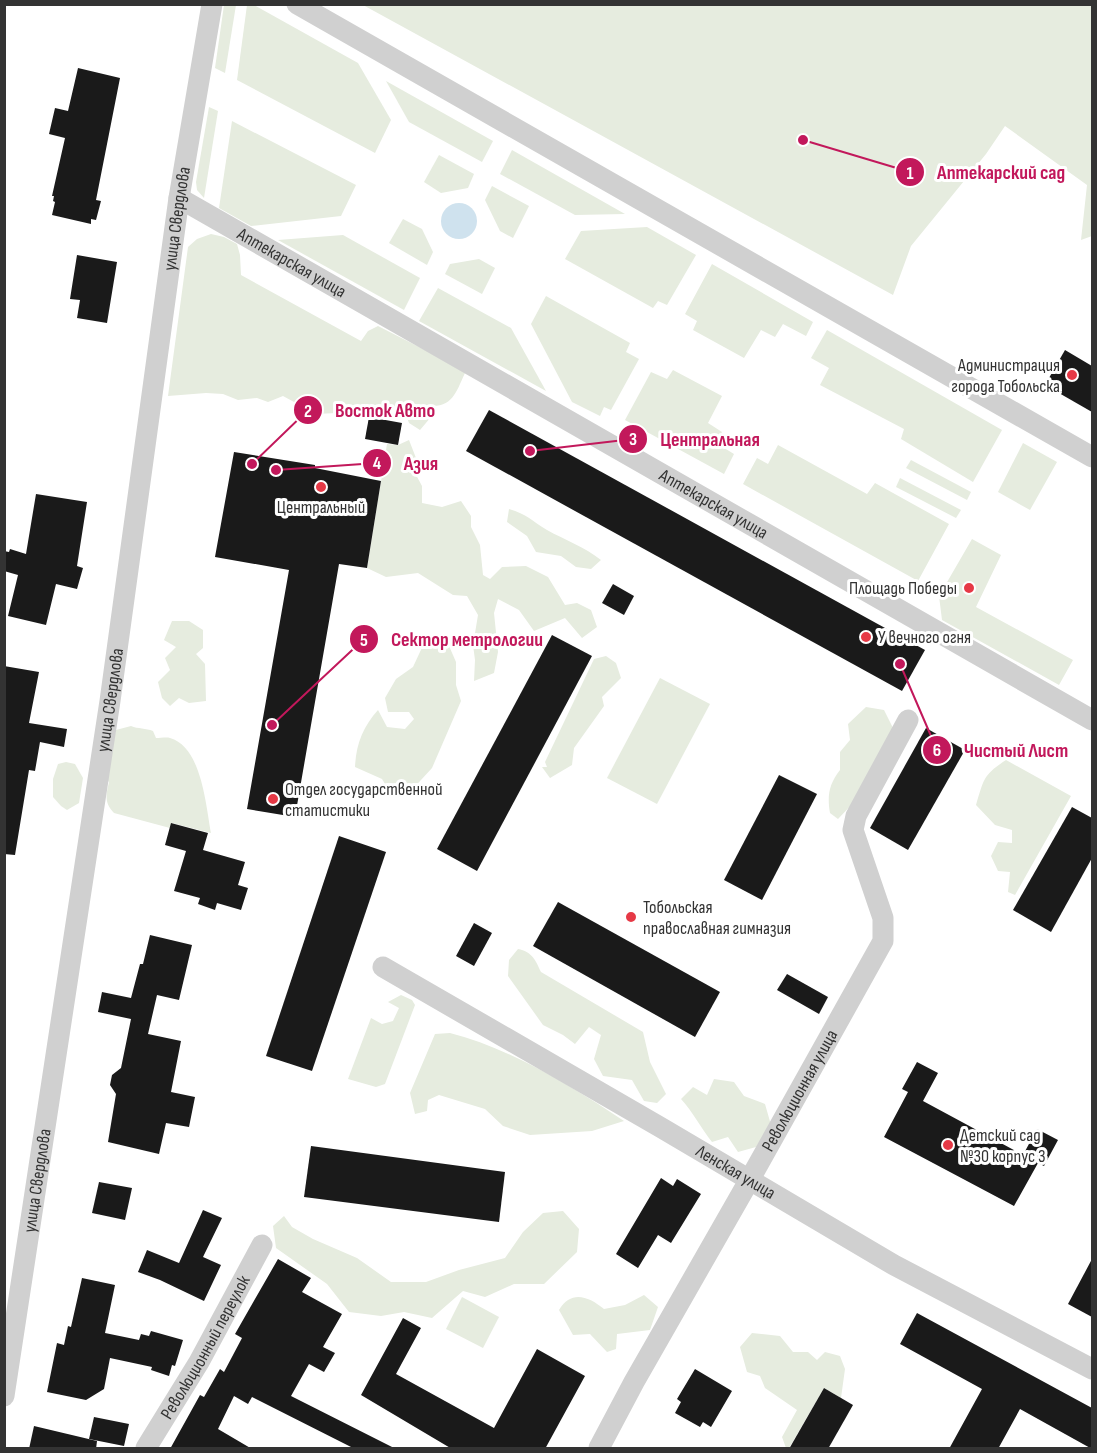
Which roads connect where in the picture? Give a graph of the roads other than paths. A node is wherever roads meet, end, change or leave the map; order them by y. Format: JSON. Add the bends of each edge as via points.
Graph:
{"nodes":[{"id":1,"x":212,"y":4,"type":"edge"},
{"id":2,"x":297,"y":4,"type":"edge"},
{"id":3,"x":179,"y":198,"type":"junction"},
{"id":4,"x":1092,"y":457,"type":"edge"},
{"id":5,"x":908,"y":720,"type":"dead end"},
{"id":6,"x":1092,"y":720,"type":"edge"},
{"id":7,"x":383,"y":967,"type":"dead end"},
{"id":8,"x":750,"y":1179,"type":"junction"},
{"id":9,"x":262,"y":1245,"type":"dead end"},
{"id":10,"x":1092,"y":1369,"type":"edge"},
{"id":11,"x":4,"y":1396,"type":"edge"},
{"id":12,"x":146,"y":1449,"type":"edge"},
{"id":13,"x":599,"y":1449,"type":"edge"}],
"edges":[{"from":1,"to":3,"type":"street","name":"улица Свердлова"},
{"from":2,"to":4,"type":"street"},
{"from":3,"to":6,"type":"street","name":"Аптекарская улица"},
{"from":3,"to":11,"type":"street","name":"улица Свердлова","via":[[110,701]]},
{"from":5,"to":8,"type":"street","name":"Революционная улица","via":[[856,816],[853,830],[883,918],[883,941]]},
{"from":7,"to":8,"type":"street","name":"Ленская улица"},
{"from":8,"to":10,"type":"street","name":"Ленская улица","via":[[894,1265]]},
{"from":8,"to":13,"type":"street","name":"Революционная улица"},
{"from":9,"to":12,"type":"street","name":"Революционный переулок","via":[[199,1362]]}]}
